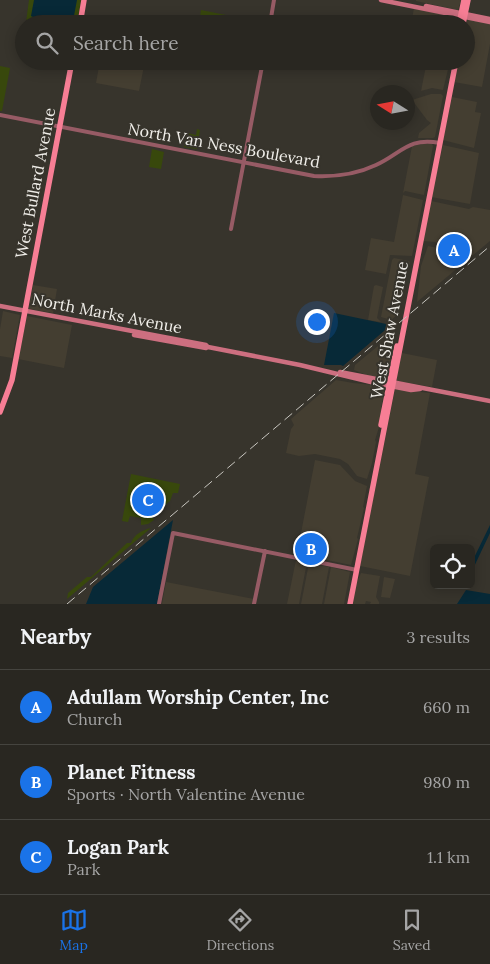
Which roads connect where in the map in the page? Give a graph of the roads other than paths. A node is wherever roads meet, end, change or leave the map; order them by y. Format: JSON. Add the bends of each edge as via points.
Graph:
{"nodes":[{"id":1,"x":84,"y":0,"type":"edge"},
{"id":2,"x":274,"y":0,"type":"edge"},
{"id":3,"x":381,"y":0,"type":"edge"},
{"id":4,"x":395,"y":0,"type":"edge"},
{"id":5,"x":464,"y":0,"type":"edge"},
{"id":6,"x":468,"y":0,"type":"edge"},
{"id":7,"x":389,"y":2,"type":"junction"},
{"id":8,"x":405,"y":2,"type":"junction"},
{"id":9,"x":418,"y":7,"type":"junction"},
{"id":10,"x":431,"y":7,"type":"junction"},
{"id":11,"x":82,"y":15,"type":"edge"},
{"id":12,"x":272,"y":15,"type":"edge"},
{"id":13,"x":454,"y":15,"type":"edge"},
{"id":14,"x":457,"y":15,"type":"edge"},
{"id":15,"x":463,"y":15,"type":"edge"},
{"id":16,"x":464,"y":15,"type":"edge"},
{"id":17,"x":475,"y":18,"type":"edge"},
{"id":18,"x":490,"y":20,"type":"edge"},
{"id":19,"x":70,"y":70,"type":"edge"},
{"id":20,"x":261,"y":70,"type":"edge"},
{"id":21,"x":452,"y":70,"type":"edge"},
{"id":22,"x":452,"y":70,"type":"edge"},
{"id":23,"x":448,"y":94,"type":"junction"},
{"id":24,"x":0,"y":115,"type":"edge"},
{"id":25,"x":59,"y":127,"type":"junction"},
{"id":26,"x":439,"y":142,"type":"junction"},
{"id":27,"x":244,"y":163,"type":"junction"},
{"id":28,"x":427,"y":199,"type":"junction"},
{"id":29,"x":422,"y":223,"type":"junction"},
{"id":30,"x":231,"y":229,"type":"dead end"},
{"id":31,"x":0,"y":306,"type":"edge"},
{"id":32,"x":24,"y":312,"type":"junction"},
{"id":33,"x":64,"y":318,"type":"junction"},
{"id":34,"x":56,"y":320,"type":"junction"},
{"id":35,"x":85,"y":322,"type":"junction"},
{"id":36,"x":74,"y":323,"type":"junction"},
{"id":37,"x":18,"y":342,"type":"junction"},
{"id":38,"x":208,"y":347,"type":"junction"},
{"id":39,"x":300,"y":365,"type":"junction"},
{"id":40,"x":346,"y":377,"type":"junction"},
{"id":41,"x":366,"y":377,"type":"junction"},
{"id":42,"x":391,"y":384,"type":"junction"},
{"id":43,"x":8,"y":385,"type":"junction"},
{"id":44,"x":9,"y":392,"type":"junction"},
{"id":45,"x":490,"y":401,"type":"edge"},
{"id":46,"x":2,"y":403,"type":"edge"},
{"id":47,"x":0,"y":412,"type":"edge"},
{"id":48,"x":380,"y":440,"type":"junction"},
{"id":49,"x":366,"y":506,"type":"junction"},
{"id":50,"x":365,"y":530,"type":"junction"},
{"id":51,"x":265,"y":551,"type":"junction"},
{"id":52,"x":355,"y":569,"type":"junction"},
{"id":53,"x":159,"y":604,"type":"edge"},
{"id":54,"x":254,"y":604,"type":"edge"},
{"id":55,"x":349,"y":604,"type":"edge"}],
"edges":[{"from":1,"to":11,"type":"main road"},
{"from":2,"to":12,"type":"street"},
{"from":3,"to":7,"type":"main road"},
{"from":4,"to":8,"type":"main road"},
{"from":5,"to":15,"type":"main road"},
{"from":6,"to":16,"type":"main road"},
{"from":7,"to":8,"type":"main road"},
{"from":7,"to":9,"type":"main road"},
{"from":8,"to":10,"type":"main road"},
{"from":9,"to":10,"type":"main road"},
{"from":9,"to":13,"type":"main road"},
{"from":10,"to":14,"type":"main road"},
{"from":17,"to":18,"type":"main road"},
{"from":19,"to":25,"type":"main road","name":"West Bullard Avenue"},
{"from":20,"to":27,"type":"street"},
{"from":21,"to":23,"type":"main road","name":"West Shaw Avenue"},
{"from":22,"to":23,"type":"main road"},
{"from":23,"to":26,"type":"main road","name":"West Shaw Avenue"},
{"from":23,"to":26,"type":"main road","name":"West Shaw Avenue"},
{"from":24,"to":25,"type":"street","name":"North Van Ness Boulevard"},
{"from":25,"to":27,"type":"street","name":"North Van Ness Boulevard"},
{"from":25,"to":32,"type":"main road","name":"West Bullard Avenue"},
{"from":26,"to":27,"type":"street","name":"North Van Ness Boulevard","via":[[413,143],[373,166],[336,175],[308,175]]},
{"from":26,"to":28,"type":"main road","name":"West Shaw Avenue"},
{"from":26,"to":28,"type":"main road","name":"West Shaw Avenue"},
{"from":27,"to":30,"type":"street"},
{"from":28,"to":29,"type":"main road","name":"West Shaw Avenue"},
{"from":29,"to":42,"type":"main road","name":"West Shaw Avenue"},
{"from":29,"to":42,"type":"main road","name":"West Shaw Avenue","via":[[408,312]]},
{"from":31,"to":32,"type":"main road","name":"North Marks Avenue"},
{"from":32,"to":33,"type":"main road","name":"North Marks Avenue"},
{"from":32,"to":34,"type":"main road","name":"North Marks Avenue"},
{"from":32,"to":37,"type":"main road","name":"West Bullard Avenue"},
{"from":33,"to":34,"type":"main road"},
{"from":33,"to":35,"type":"main road","name":"North Marks Avenue"},
{"from":34,"to":36,"type":"main road","name":"North Marks Avenue"},
{"from":35,"to":36,"type":"main road"},
{"from":35,"to":38,"type":"main road","name":"North Marks Avenue"},
{"from":36,"to":38,"type":"main road","name":"North Marks Avenue"},
{"from":37,"to":43,"type":"main road","name":"West Bullard Avenue"},
{"from":37,"to":44,"type":"main road","name":"West Bullard Avenue"},
{"from":38,"to":39,"type":"main road","name":"North Marks Avenue"},
{"from":39,"to":40,"type":"main road","name":"North Marks Avenue"},
{"from":39,"to":41,"type":"main road","name":"North Marks Avenue"},
{"from":40,"to":41,"type":"main road"},
{"from":40,"to":42,"type":"main road","name":"North Marks Avenue"},
{"from":41,"to":42,"type":"main road","name":"North Marks Avenue"},
{"from":42,"to":45,"type":"main road","name":"North Marks Avenue"},
{"from":42,"to":48,"type":"main road","name":"West Shaw Avenue"},
{"from":42,"to":48,"type":"main road","name":"West Shaw Avenue"},
{"from":43,"to":44,"type":"main road"},
{"from":43,"to":46,"type":"main road","name":"West Bullard Avenue"},
{"from":44,"to":46,"type":"main road","name":"West Bullard Avenue"},
{"from":46,"to":47,"type":"main road"},
{"from":48,"to":49,"type":"main road","name":"West Shaw Avenue"},
{"from":48,"to":50,"type":"main road","name":"West Shaw Avenue"},
{"from":49,"to":50,"type":"main road"},
{"from":49,"to":52,"type":"main road","name":"West Shaw Avenue"},
{"from":50,"to":52,"type":"main road","name":"West Shaw Avenue"},
{"from":51,"to":52,"type":"street"},
{"from":51,"to":53,"type":"street","via":[[173,533]]},
{"from":51,"to":54,"type":"street"},
{"from":52,"to":55,"type":"main road","name":"West Shaw Avenue"}]}
